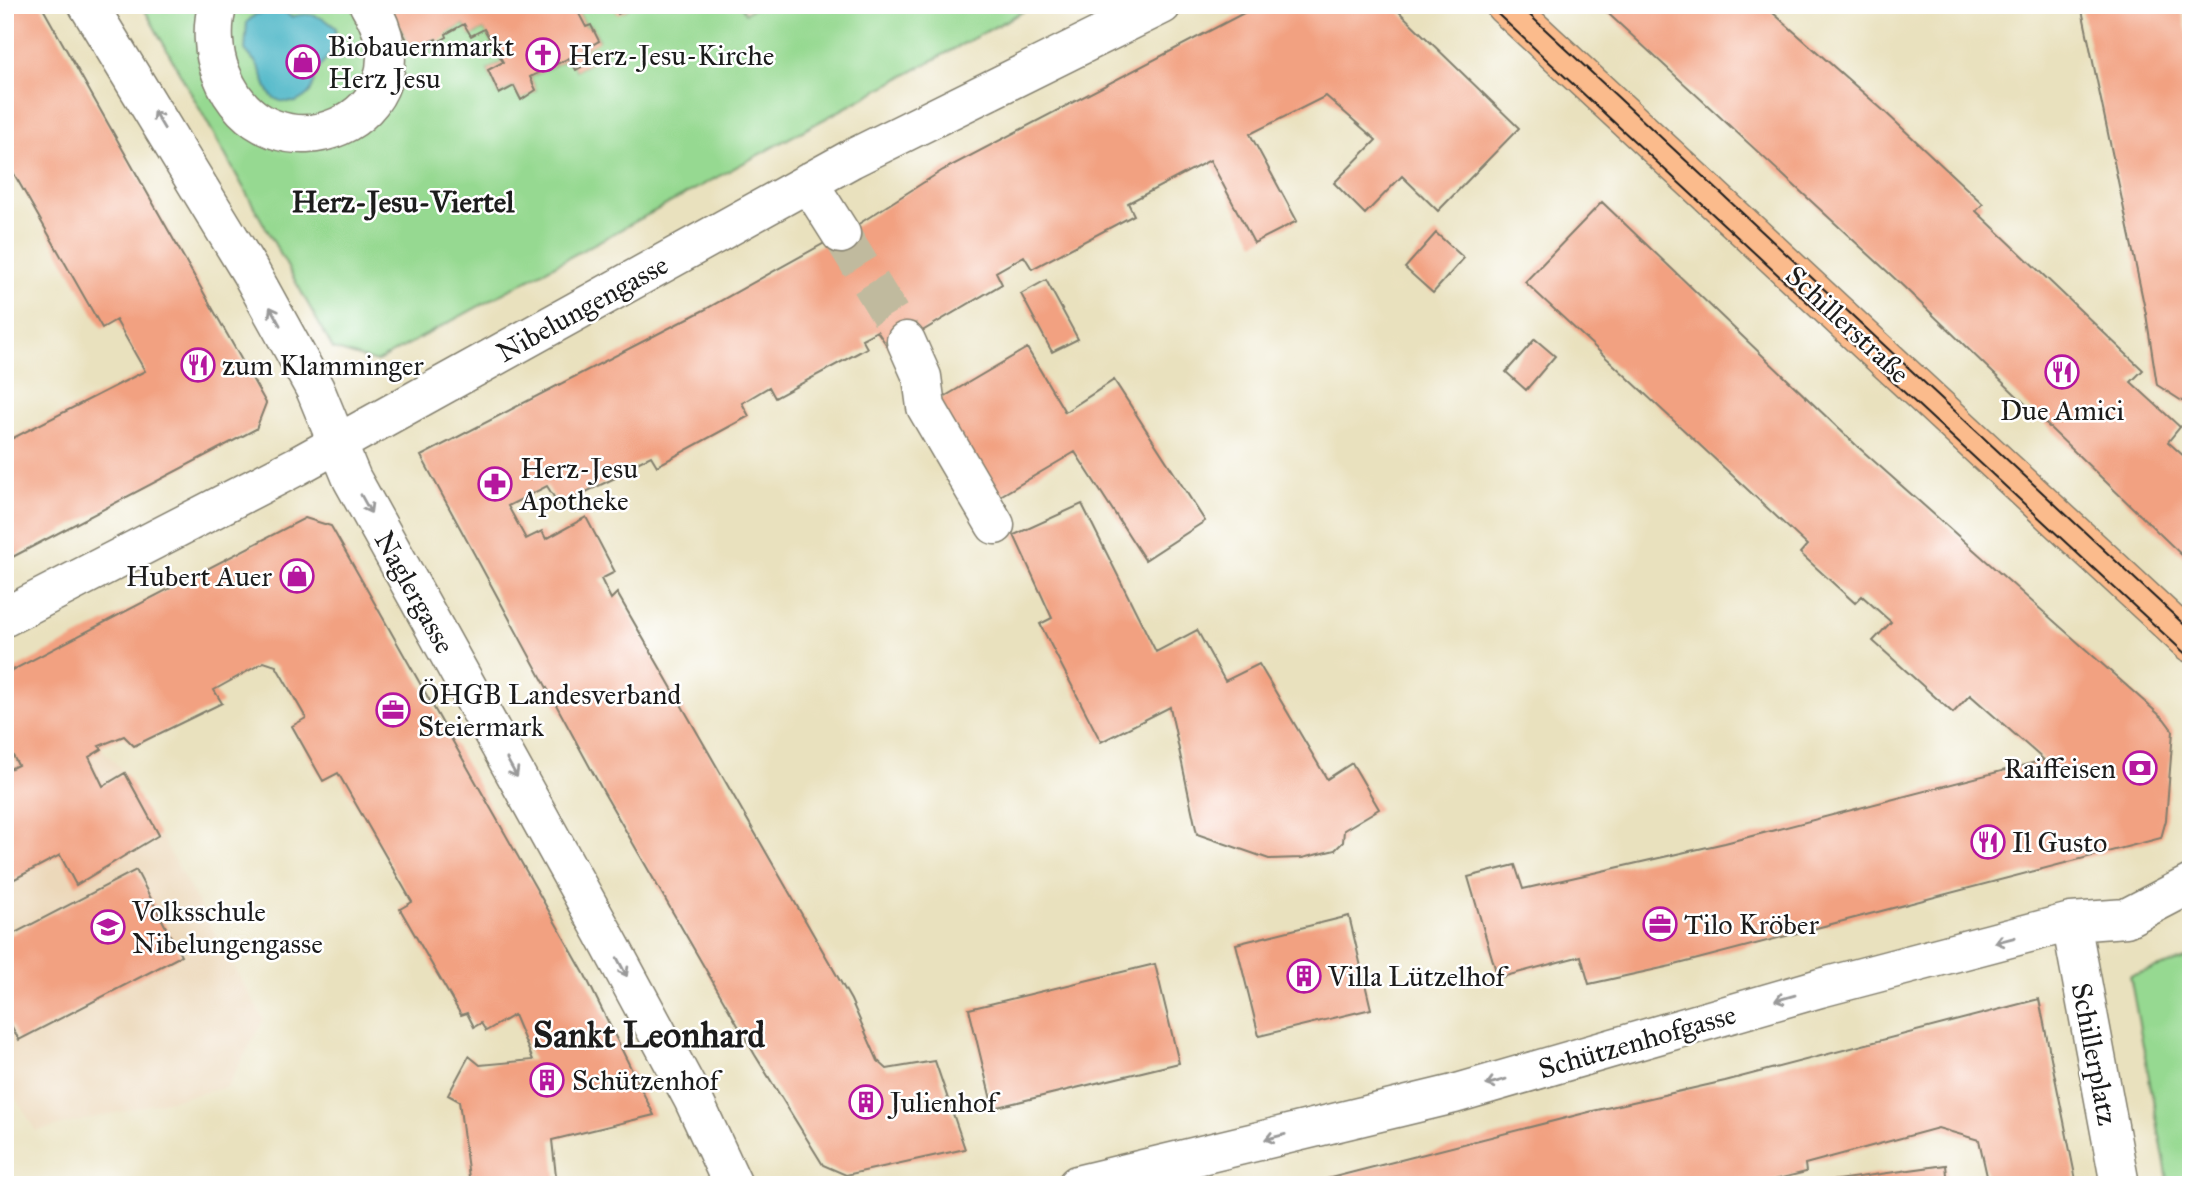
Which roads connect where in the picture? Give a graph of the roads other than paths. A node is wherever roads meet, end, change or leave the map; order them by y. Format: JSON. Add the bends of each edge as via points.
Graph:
{"nodes":[{"id":1,"x":88,"y":5,"type":"edge"},
{"id":2,"x":1162,"y":5,"type":"edge"},
{"id":3,"x":1505,"y":5,"type":"edge"},
{"id":4,"x":214,"y":6,"type":"edge"},
{"id":5,"x":371,"y":6,"type":"edge"},
{"id":6,"x":808,"y":182,"type":"junction"},
{"id":7,"x":841,"y":234,"type":"tunnel mouth"},
{"id":8,"x":906,"y":341,"type":"tunnel mouth"},
{"id":9,"x":337,"y":443,"type":"junction"},
{"id":10,"x":995,"y":525,"type":"dead end"},
{"id":11,"x":5,"y":617,"type":"edge"},
{"id":12,"x":2191,"y":643,"type":"edge"},
{"id":13,"x":2191,"y":884,"type":"edge"},
{"id":14,"x":2071,"y":922,"type":"junction"},
{"id":15,"x":733,"y":1185,"type":"edge"},
{"id":16,"x":1077,"y":1185,"type":"edge"},
{"id":17,"x":2120,"y":1185,"type":"edge"}],
"edges":[{"from":9,"to":1,"type":"street","name":"Naglergasse","one_way":true,"via":[[314,389],[251,273]]},
{"from":2,"to":6,"type":"street","name":"Nibelungengasse"},
{"from":3,"to":12,"type":"main road","name":"Schillerstraße"},
{"from":4,"to":5,"type":"street","via":[[222,94],[284,144],[328,133],[384,103],[388,64],[384,31]]},
{"from":6,"to":7,"type":"street"},
{"from":6,"to":9,"type":"street","name":"Nibelungengasse"},
{"from":8,"to":10,"type":"street","via":[[922,377],[926,407]]},
{"from":9,"to":11,"type":"street","name":"Nibelungengasse"},
{"from":9,"to":15,"type":"street","name":"Naglergasse","one_way":true,"via":[[352,479],[686,1087]]},
{"from":13,"to":14,"type":"street","name":"Schützenhofgasse","via":[[2126,918]]},
{"from":14,"to":16,"type":"street","name":"Schützenhofgasse","one_way":true,"via":[[1820,988],[1454,1094]]},
{"from":14,"to":17,"type":"street","name":"Schillerplatz"}]}
